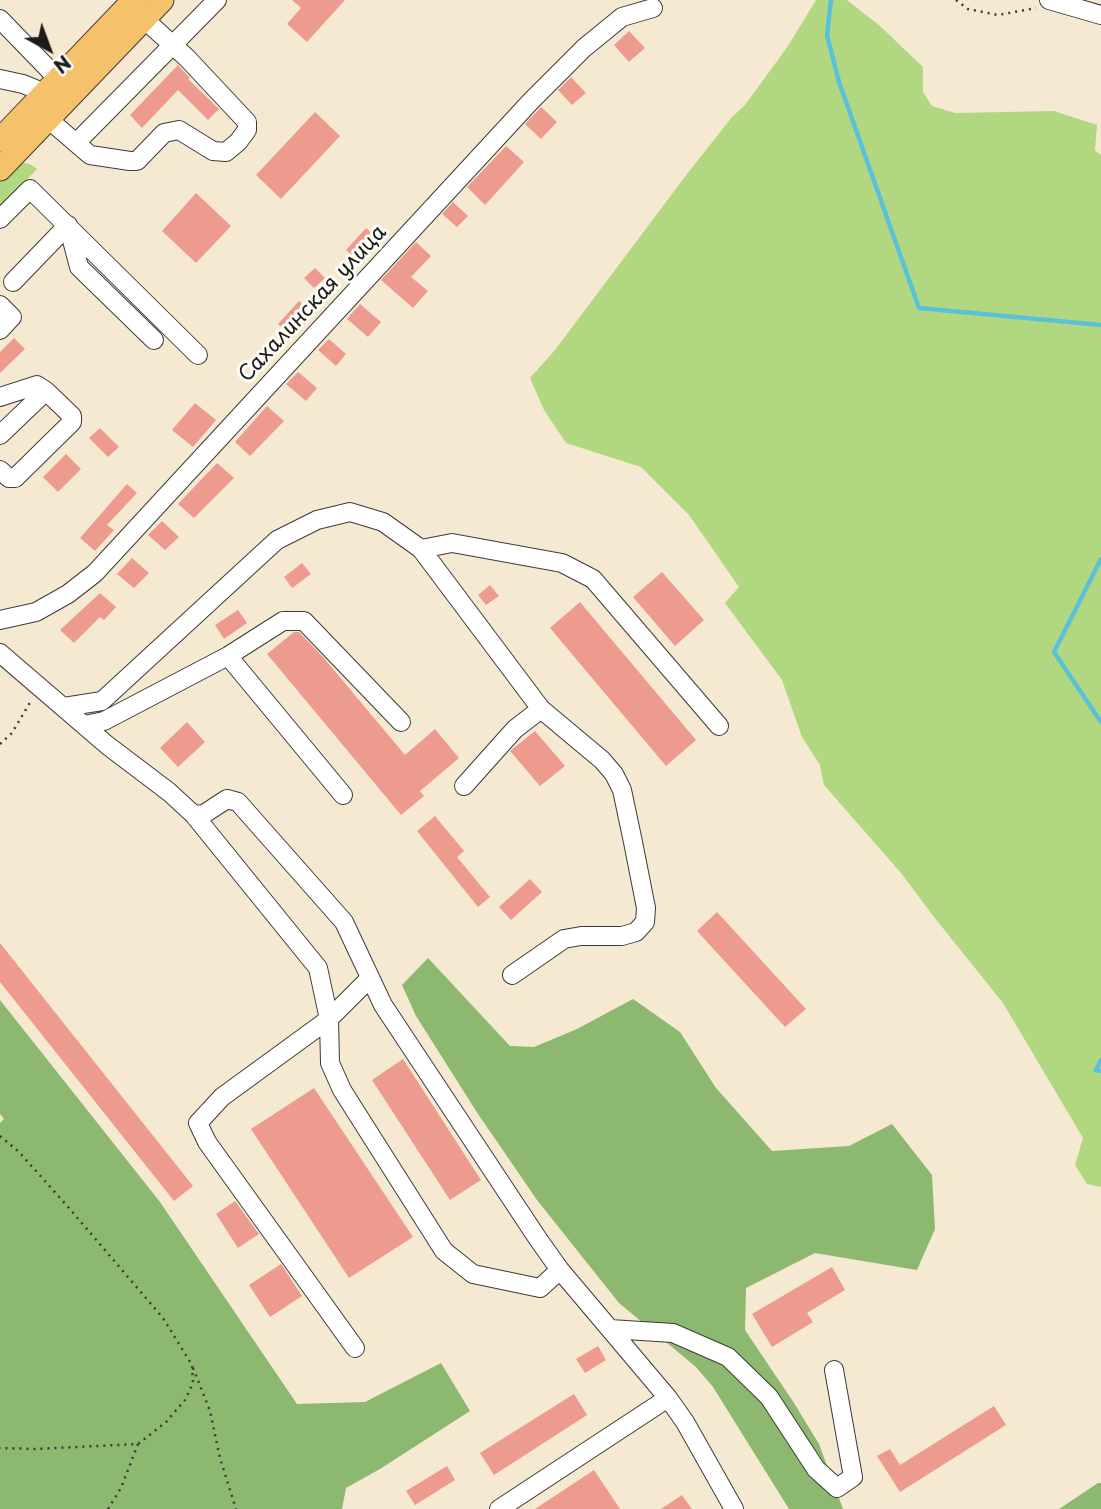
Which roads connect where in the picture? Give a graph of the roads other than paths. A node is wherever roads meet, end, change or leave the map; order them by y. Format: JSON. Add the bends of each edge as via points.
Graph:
{"nodes":[{"id":1,"x":162,"y":0,"type":"edge"},
{"id":2,"x":217,"y":0,"type":"edge"},
{"id":3,"x":1055,"y":2,"type":"edge"},
{"id":4,"x":653,"y":8,"type":"dead end"},
{"id":5,"x":139,"y":10,"type":"edge"},
{"id":6,"x":1101,"y":15,"type":"edge"},
{"id":7,"x":0,"y":19,"type":"edge"},
{"id":8,"x":173,"y":47,"type":"junction"},
{"id":9,"x":0,"y":79,"type":"edge"},
{"id":10,"x":52,"y":86,"type":"junction"},
{"id":11,"x":48,"y":120,"type":"junction"},
{"id":12,"x":0,"y":139,"type":"edge"},
{"id":13,"x":77,"y":142,"type":"junction"},
{"id":14,"x":0,"y":169,"type":"edge"},
{"id":15,"x":0,"y":219,"type":"edge"},
{"id":16,"x":68,"y":225,"type":"junction"},
{"id":17,"x":13,"y":282,"type":"dead end"},
{"id":18,"x":0,"y":305,"type":"edge"},
{"id":19,"x":0,"y":330,"type":"edge"},
{"id":20,"x":154,"y":340,"type":"dead end"},
{"id":21,"x":198,"y":355,"type":"dead end"},
{"id":22,"x":46,"y":391,"type":"junction"},
{"id":23,"x":0,"y":397,"type":"edge"},
{"id":24,"x":0,"y":435,"type":"edge"},
{"id":25,"x":0,"y":470,"type":"edge"},
{"id":26,"x":421,"y":548,"type":"junction"},
{"id":27,"x":0,"y":620,"type":"edge"},
{"id":28,"x":0,"y":653,"type":"edge"},
{"id":29,"x":228,"y":656,"type":"junction"},
{"id":30,"x":64,"y":707,"type":"junction"},
{"id":31,"x":541,"y":709,"type":"junction"},
{"id":32,"x":401,"y":722,"type":"dead end"},
{"id":33,"x":85,"y":725,"type":"junction"},
{"id":34,"x":719,"y":726,"type":"dead end"},
{"id":35,"x":464,"y":786,"type":"dead end"},
{"id":36,"x":343,"y":795,"type":"dead end"},
{"id":37,"x":194,"y":815,"type":"junction"},
{"id":38,"x":512,"y":975,"type":"dead end"},
{"id":39,"x":370,"y":978,"type":"junction"},
{"id":40,"x":329,"y":1018,"type":"junction"},
{"id":41,"x":560,"y":1270,"type":"junction"},
{"id":42,"x":610,"y":1329,"type":"junction"},
{"id":43,"x":355,"y":1348,"type":"dead end"},
{"id":44,"x":834,"y":1370,"type":"dead end"},
{"id":45,"x":668,"y":1398,"type":"junction"},
{"id":46,"x":499,"y":1509,"type":"edge"},
{"id":47,"x":734,"y":1509,"type":"edge"}],
"edges":[{"from":1,"to":5,"type":"main road"},
{"from":2,"to":8,"type":"street"},
{"from":3,"to":6,"type":"street"},
{"from":4,"to":27,"type":"street","name":"Сахалинская улица","via":[[622,16],[540,92],[95,573],[36,612]]},
{"from":5,"to":8,"type":"street"},
{"from":5,"to":10,"type":"main road"},
{"from":5,"to":11,"type":"main road"},
{"from":7,"to":10,"type":"street"},
{"from":8,"to":13,"type":"street"},
{"from":8,"to":13,"type":"street","via":[[247,121],[247,130],[238,142],[226,152],[213,151],[179,130],[164,133],[137,161],[130,161],[90,155]]},
{"from":9,"to":10,"type":"street"},
{"from":10,"to":12,"type":"main road"},
{"from":11,"to":13,"type":"street"},
{"from":11,"to":14,"type":"main road"},
{"from":15,"to":16,"type":"street","via":[[30,189]]},
{"from":16,"to":17,"type":"street"},
{"from":16,"to":20,"type":"street","via":[[79,267]]},
{"from":16,"to":21,"type":"street"},
{"from":18,"to":19,"type":"street","via":[[12,317]]},
{"from":22,"to":23,"type":"street","via":[[37,385]]},
{"from":22,"to":24,"type":"street"},
{"from":22,"to":25,"type":"street","via":[[72,416],[72,422],[15,478]]},
{"from":26,"to":30,"type":"street","via":[[383,522],[351,512],[317,520],[277,540],[102,701]]},
{"from":26,"to":31,"type":"street"},
{"from":26,"to":34,"type":"street","via":[[452,543],[562,563],[593,579]]},
{"from":28,"to":30,"type":"street"},
{"from":29,"to":32,"type":"street","via":[[283,621],[304,621]]},
{"from":29,"to":33,"type":"street","via":[[104,721]]},
{"from":29,"to":36,"type":"street"},
{"from":30,"to":33,"type":"street"},
{"from":31,"to":35,"type":"street","via":[[515,729]]},
{"from":31,"to":38,"type":"street","via":[[614,774],[622,790],[646,915],[636,932],[564,939]]},
{"from":33,"to":37,"type":"street"},
{"from":37,"to":39,"type":"street","via":[[227,799],[238,802],[344,922]]},
{"from":37,"to":40,"type":"street","via":[[318,968]]},
{"from":39,"to":40,"type":"street"},
{"from":39,"to":41,"type":"street","via":[[383,1006]]},
{"from":40,"to":41,"type":"street","via":[[330,1063],[342,1090],[444,1251],[473,1275],[540,1288]]},
{"from":40,"to":43,"type":"street","via":[[222,1097],[198,1123],[206,1142]]},
{"from":41,"to":42,"type":"street"},
{"from":42,"to":44,"type":"street","via":[[673,1333],[728,1357],[769,1397],[816,1469],[837,1488],[853,1477]]},
{"from":42,"to":45,"type":"street"},
{"from":45,"to":46,"type":"street"},
{"from":45,"to":47,"type":"street"}]}
